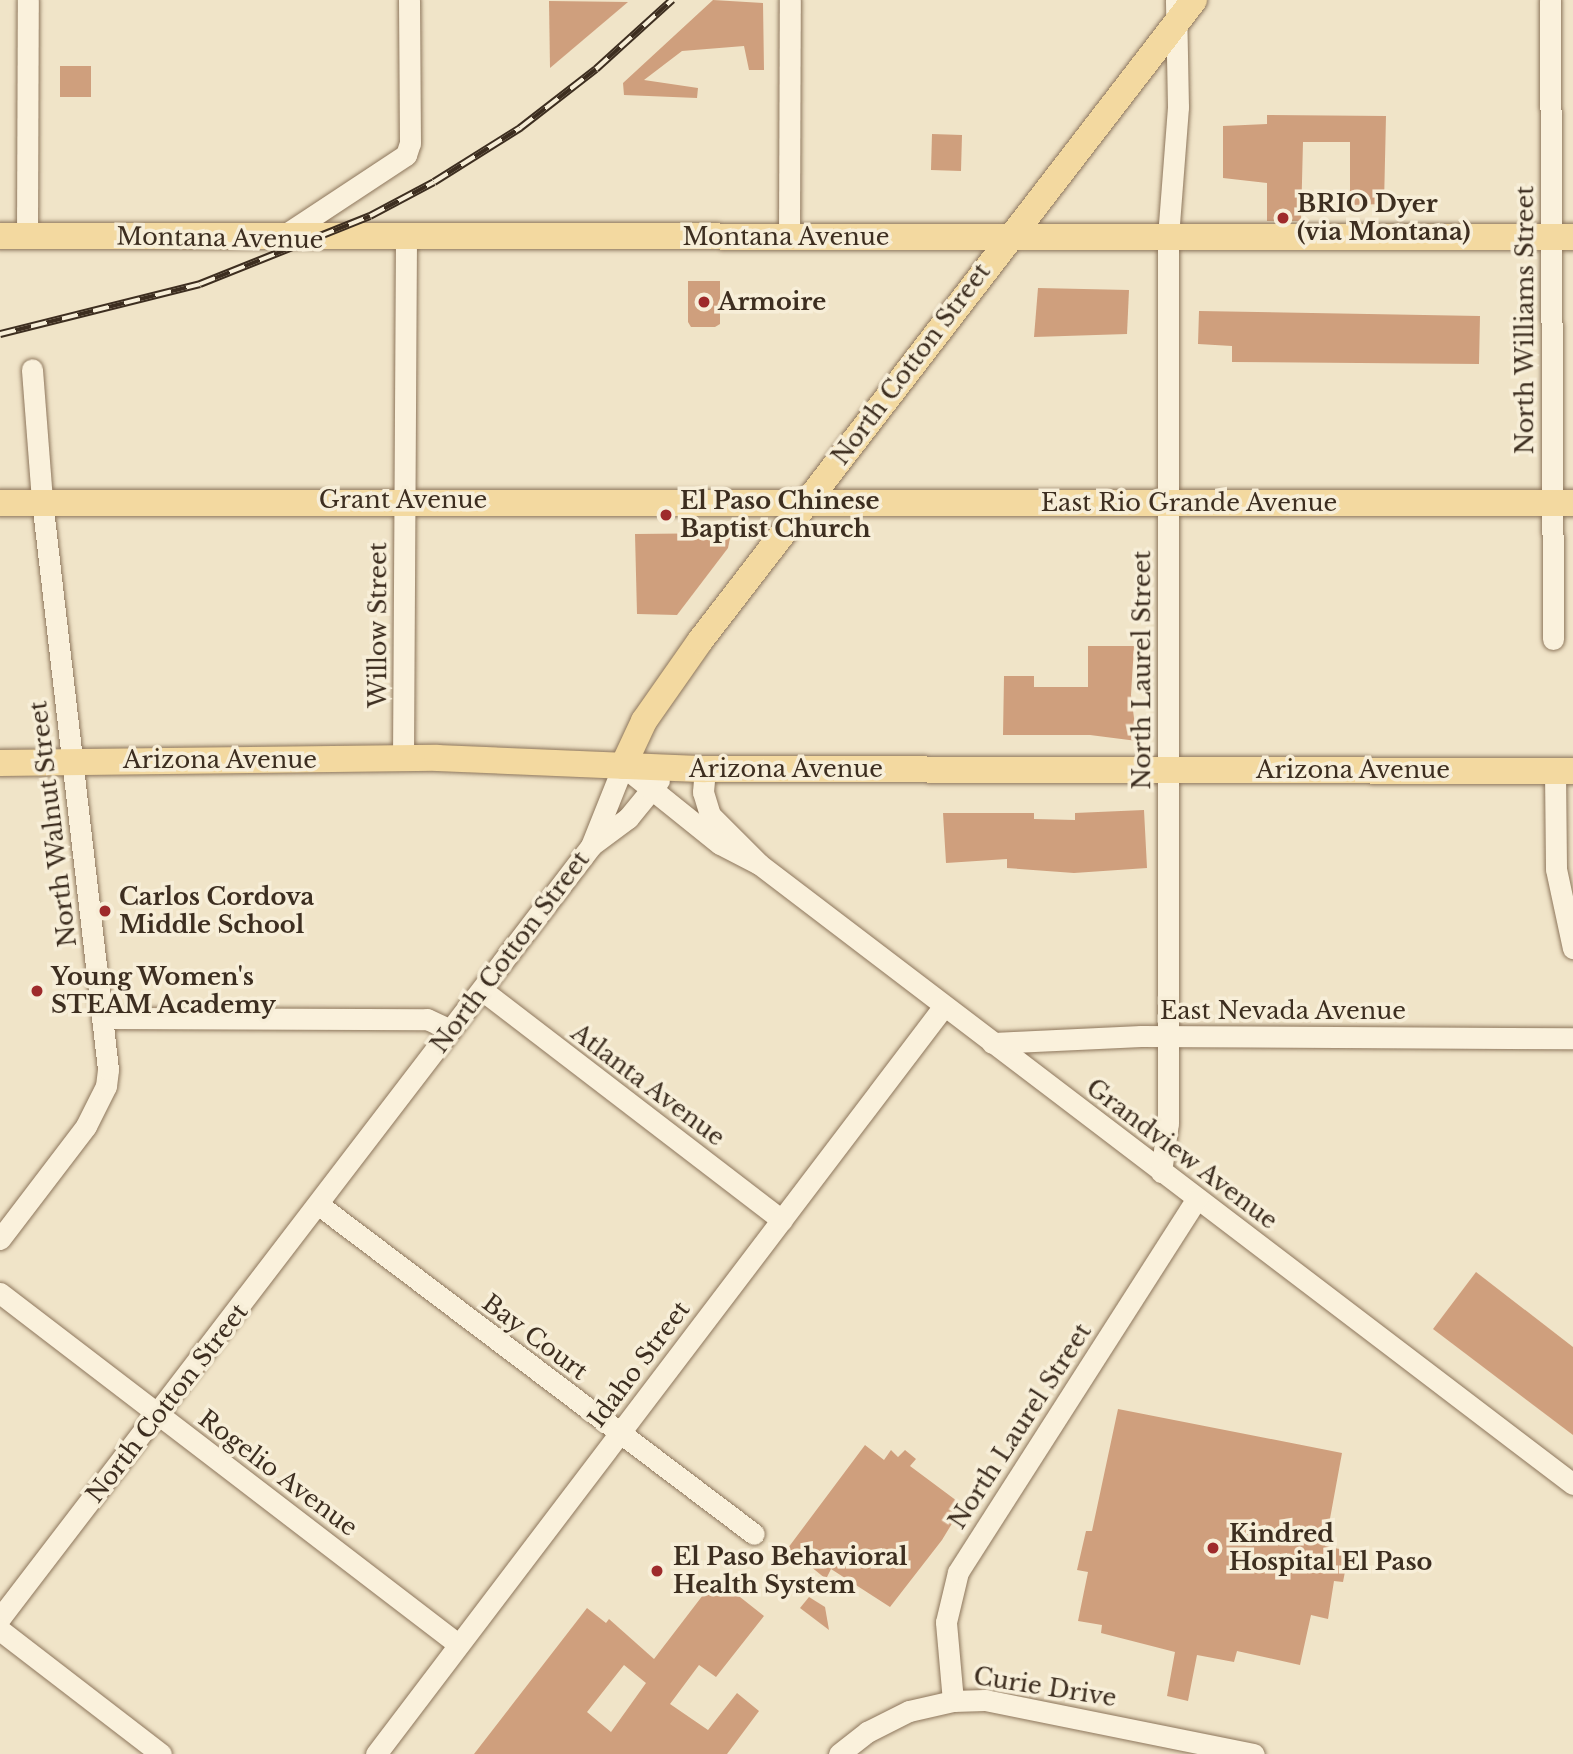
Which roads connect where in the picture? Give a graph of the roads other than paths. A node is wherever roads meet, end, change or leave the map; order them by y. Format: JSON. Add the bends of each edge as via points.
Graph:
{"nodes":[{"id":1,"x":28,"y":0,"type":"edge"},
{"id":2,"x":409,"y":0,"type":"edge"},
{"id":3,"x":790,"y":0,"type":"edge"},
{"id":4,"x":1194,"y":0,"type":"edge"},
{"id":5,"x":1550,"y":0,"type":"edge"},
{"id":6,"x":1176,"y":12,"type":"edge"},
{"id":7,"x":0,"y":236,"type":"edge"},
{"id":8,"x":27,"y":236,"type":"junction"},
{"id":9,"x":1009,"y":236,"type":"junction"},
{"id":10,"x":789,"y":237,"type":"junction"},
{"id":11,"x":1168,"y":237,"type":"junction"},
{"id":12,"x":1562,"y":237,"type":"edge"},
{"id":13,"x":280,"y":239,"type":"junction"},
{"id":14,"x":406,"y":239,"type":"junction"},
{"id":15,"x":32,"y":369,"type":"dead end"},
{"id":16,"x":42,"y":500,"type":"junction"},
{"id":17,"x":405,"y":500,"type":"junction"},
{"id":18,"x":0,"y":503,"type":"edge"},
{"id":19,"x":805,"y":503,"type":"junction"},
{"id":20,"x":1563,"y":503,"type":"edge"},
{"id":21,"x":1168,"y":504,"type":"junction"},
{"id":22,"x":1553,"y":639,"type":"dead end"},
{"id":23,"x":403,"y":759,"type":"junction"},
{"id":24,"x":72,"y":760,"type":"junction"},
{"id":25,"x":0,"y":763,"type":"edge"},
{"id":26,"x":623,"y":766,"type":"junction"},
{"id":27,"x":669,"y":768,"type":"junction"},
{"id":28,"x":705,"y":769,"type":"junction"},
{"id":29,"x":1169,"y":770,"type":"junction"},
{"id":30,"x":1564,"y":771,"type":"edge"},
{"id":31,"x":650,"y":790,"type":"junction"},
{"id":32,"x":591,"y":846,"type":"junction"},
{"id":33,"x":760,"y":864,"type":"junction"},
{"id":34,"x":1573,"y":947,"type":"edge"},
{"id":35,"x":482,"y":990,"type":"junction"},
{"id":36,"x":944,"y":1006,"type":"junction"},
{"id":37,"x":102,"y":1018,"type":"junction"},
{"id":38,"x":451,"y":1030,"type":"junction"},
{"id":39,"x":1168,"y":1038,"type":"junction"},
{"id":40,"x":1573,"y":1038,"type":"edge"},
{"id":41,"x":992,"y":1043,"type":"junction"},
{"id":42,"x":1161,"y":1171,"type":"junction"},
{"id":43,"x":1197,"y":1199,"type":"junction"},
{"id":44,"x":319,"y":1205,"type":"junction"},
{"id":45,"x":782,"y":1220,"type":"junction"},
{"id":46,"x":0,"y":1239,"type":"edge"},
{"id":47,"x":0,"y":1293,"type":"edge"},
{"id":48,"x":158,"y":1414,"type":"junction"},
{"id":49,"x":618,"y":1433,"type":"junction"},
{"id":50,"x":1573,"y":1484,"type":"edge"},
{"id":51,"x":754,"y":1534,"type":"dead end"},
{"id":52,"x":0,"y":1618,"type":"edge"},
{"id":53,"x":0,"y":1630,"type":"edge"},
{"id":54,"x":458,"y":1644,"type":"junction"},
{"id":55,"x":953,"y":1700,"type":"junction"},
{"id":56,"x":162,"y":1754,"type":"edge"},
{"id":57,"x":376,"y":1754,"type":"edge"},
{"id":58,"x":839,"y":1754,"type":"edge"},
{"id":59,"x":1254,"y":1754,"type":"edge"}],
"edges":[{"from":1,"to":8,"type":"street"},
{"from":2,"to":13,"type":"street","via":[[410,144],[406,155]]},
{"from":3,"to":10,"type":"street"},
{"from":4,"to":6,"type":"main road","name":"North Cotton Street"},
{"from":5,"to":12,"type":"street","name":"North Williams Street"},
{"from":6,"to":9,"type":"main road","name":"North Cotton Street"},
{"from":6,"to":11,"type":"street","name":"North Laurel Street","via":[[1178,107]]},
{"from":7,"to":8,"type":"main road","name":"Montana Avenue"},
{"from":8,"to":13,"type":"main road","name":"Montana Avenue"},
{"from":9,"to":10,"type":"main road","name":"Montana Avenue"},
{"from":9,"to":11,"type":"main road","name":"Montana Avenue"},
{"from":9,"to":19,"type":"main road","name":"North Cotton Street"},
{"from":10,"to":14,"type":"main road","name":"Montana Avenue"},
{"from":11,"to":12,"type":"main road","name":"Montana Avenue"},
{"from":11,"to":21,"type":"street","name":"North Laurel Street"},
{"from":12,"to":20,"type":"street","name":"North Williams Street"},
{"from":13,"to":14,"type":"main road","name":"Montana Avenue"},
{"from":14,"to":17,"type":"street","name":"Willow Street"},
{"from":15,"to":16,"type":"street","name":"North Walnut Street"},
{"from":16,"to":17,"type":"main road","name":"Grant Avenue"},
{"from":16,"to":18,"type":"main road","name":"Grant Avenue"},
{"from":16,"to":24,"type":"street","name":"North Walnut Street"},
{"from":17,"to":19,"type":"main road","name":"Grant Avenue"},
{"from":17,"to":23,"type":"street","name":"Willow Street"},
{"from":19,"to":21,"type":"main road","name":"East Rio Grande Avenue"},
{"from":19,"to":26,"type":"main road","name":"North Cotton Street","via":[[644,721]]},
{"from":20,"to":21,"type":"main road","name":"East Rio Grande Avenue"},
{"from":20,"to":22,"type":"street","name":"North Williams Street"},
{"from":21,"to":29,"type":"street","name":"North Laurel Street"},
{"from":23,"to":24,"type":"main road","name":"Arizona Avenue"},
{"from":23,"to":26,"type":"main road","name":"Arizona Avenue"},
{"from":24,"to":25,"type":"main road","name":"Arizona Avenue"},
{"from":24,"to":37,"type":"street","name":"North Walnut Street"},
{"from":26,"to":27,"type":"main road","name":"Arizona Avenue"},
{"from":26,"to":31,"type":"street","name":"Grandview Avenue"},
{"from":26,"to":32,"type":"street","name":"North Cotton Street"},
{"from":27,"to":28,"type":"main road","name":"Arizona Avenue"},
{"from":27,"to":31,"type":"street"},
{"from":28,"to":29,"type":"main road","name":"Arizona Avenue"},
{"from":28,"to":33,"type":"street","name":"Grandview Avenue","via":[[703,792],[710,815]]},
{"from":29,"to":30,"type":"main road","name":"Arizona Avenue"},
{"from":29,"to":39,"type":"street","name":"North Laurel Street"},
{"from":30,"to":34,"type":"street","via":[[1556,869]]},
{"from":31,"to":32,"type":"street","via":[[628,818]]},
{"from":31,"to":33,"type":"street","name":"Grandview Avenue","via":[[720,844]]},
{"from":32,"to":35,"type":"street","name":"North Cotton Street"},
{"from":33,"to":36,"type":"street","name":"Grandview Avenue"},
{"from":35,"to":38,"type":"street","name":"North Cotton Street"},
{"from":35,"to":45,"type":"street","name":"Atlanta Avenue"},
{"from":36,"to":41,"type":"street","name":"Grandview Avenue"},
{"from":36,"to":45,"type":"street","name":"Idaho Street"},
{"from":37,"to":38,"type":"street","via":[[427,1019]]},
{"from":37,"to":46,"type":"street","name":"North Walnut Street","via":[[108,1069],[98,1105]]},
{"from":38,"to":44,"type":"street","name":"North Cotton Street"},
{"from":39,"to":40,"type":"street","name":"East Nevada Avenue"},
{"from":39,"to":41,"type":"street","name":"East Nevada Avenue"},
{"from":39,"to":42,"type":"street","name":"North Laurel Street","via":[[1168,1124]]},
{"from":41,"to":42,"type":"street","name":"Grandview Avenue"},
{"from":42,"to":43,"type":"street","name":"Grandview Avenue"},
{"from":43,"to":50,"type":"street","name":"Grandview Avenue"},
{"from":43,"to":55,"type":"street","name":"North Laurel Street","via":[[958,1572],[946,1622]]},
{"from":44,"to":48,"type":"street","name":"North Cotton Street"},
{"from":44,"to":49,"type":"street","name":"Bay Court"},
{"from":45,"to":49,"type":"street","name":"Idaho Street"},
{"from":47,"to":48,"type":"street","name":"Rogelio Avenue"},
{"from":48,"to":52,"type":"street","name":"North Cotton Street"},
{"from":48,"to":54,"type":"street","name":"Rogelio Avenue"},
{"from":49,"to":51,"type":"street","name":"Bay Court"},
{"from":49,"to":54,"type":"street","name":"Idaho Street"},
{"from":53,"to":56,"type":"street"},
{"from":54,"to":57,"type":"street","name":"Idaho Street"},
{"from":55,"to":58,"type":"street","name":"Curie Drive","via":[[885,1721]]},
{"from":55,"to":59,"type":"street","name":"Curie Drive","via":[[985,1699]]}]}
